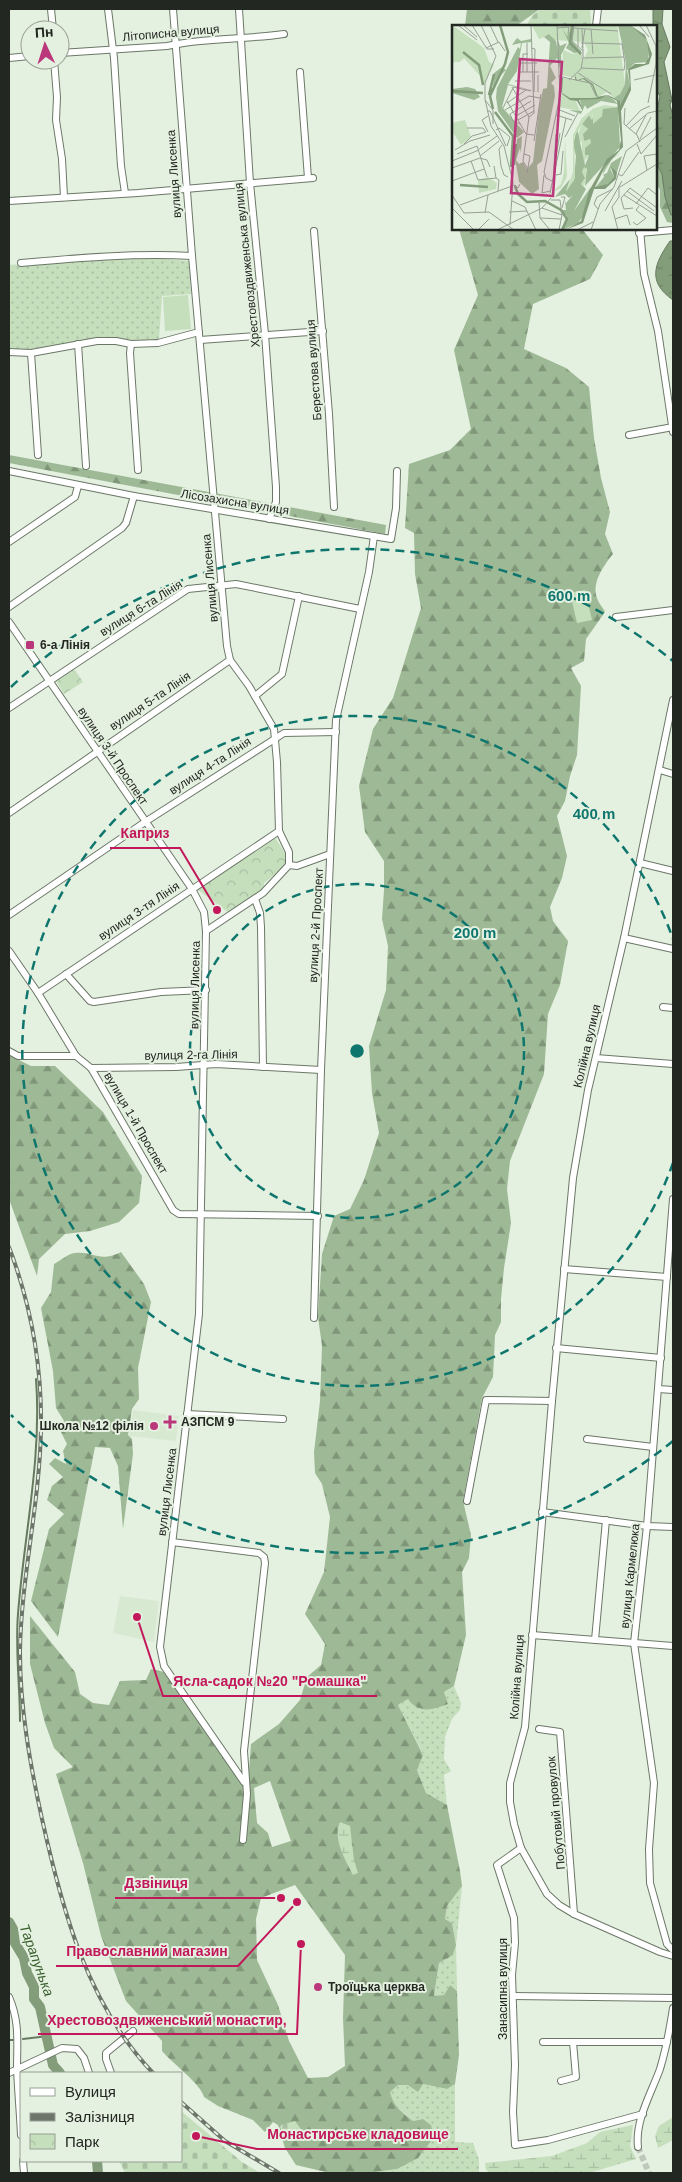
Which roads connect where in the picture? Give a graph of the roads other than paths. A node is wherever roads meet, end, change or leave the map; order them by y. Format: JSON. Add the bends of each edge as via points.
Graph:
{"nodes":[{"id":1,"x":108,"y":9,"type":"edge"},
{"id":2,"x":173,"y":9,"type":"edge"},
{"id":3,"x":239,"y":9,"type":"edge"},
{"id":4,"x":598,"y":9,"type":"edge"},
{"id":5,"x":596,"y":25,"type":"edge"},
{"id":6,"x":284,"y":34,"type":"dead end"},
{"id":7,"x":241,"y":39,"type":"junction"},
{"id":8,"x":176,"y":44,"type":"junction"},
{"id":9,"x":113,"y":49,"type":"junction"},
{"id":10,"x":70,"y":52,"type":"edge"},
{"id":11,"x":54,"y":70,"type":"edge"},
{"id":12,"x":300,"y":72,"type":"dead end"},
{"id":13,"x":250,"y":183,"type":"junction"},
{"id":14,"x":186,"y":188,"type":"junction"},
{"id":15,"x":125,"y":193,"type":"junction"},
{"id":16,"x":64,"y":197,"type":"junction"},
{"id":17,"x":9,"y":201,"type":"edge"},
{"id":18,"x":673,"y":230,"type":"edge"},
{"id":19,"x":314,"y":231,"type":"dead end"},
{"id":20,"x":640,"y":231,"type":"edge"},
{"id":21,"x":192,"y":256,"type":"junction"},
{"id":22,"x":21,"y":263,"type":"dead end"},
{"id":23,"x":323,"y":331,"type":"junction"},
{"id":24,"x":199,"y":332,"type":"junction"},
{"id":25,"x":265,"y":334,"type":"junction"},
{"id":26,"x":200,"y":340,"type":"junction"},
{"id":27,"x":78,"y":344,"type":"junction"},
{"id":28,"x":131,"y":344,"type":"junction"},
{"id":29,"x":9,"y":352,"type":"edge"},
{"id":30,"x":32,"y":353,"type":"junction"},
{"id":31,"x":673,"y":430,"type":"edge"},
{"id":32,"x":629,"y":435,"type":"dead end"},
{"id":33,"x":38,"y":455,"type":"dead end"},
{"id":34,"x":86,"y":466,"type":"dead end"},
{"id":35,"x":138,"y":470,"type":"dead end"},
{"id":36,"x":398,"y":471,"type":"dead end"},
{"id":37,"x":12,"y":472,"type":"edge"},
{"id":38,"x":9,"y":477,"type":"edge"},
{"id":39,"x":78,"y":486,"type":"junction"},
{"id":40,"x":134,"y":496,"type":"junction"},
{"id":41,"x":334,"y":507,"type":"dead end"},
{"id":42,"x":216,"y":510,"type":"junction"},
{"id":43,"x":269,"y":519,"type":"junction"},
{"id":44,"x":374,"y":536,"type":"junction"},
{"id":45,"x":9,"y":542,"type":"edge"},
{"id":46,"x":222,"y":584,"type":"junction"},
{"id":47,"x":299,"y":596,"type":"junction"},
{"id":48,"x":9,"y":607,"type":"edge"},
{"id":49,"x":360,"y":609,"type":"junction"},
{"id":50,"x":673,"y":610,"type":"edge"},
{"id":51,"x":616,"y":617,"type":"dead end"},
{"id":52,"x":9,"y":622,"type":"edge"},
{"id":53,"x":230,"y":660,"type":"junction"},
{"id":54,"x":49,"y":681,"type":"junction"},
{"id":55,"x":255,"y":696,"type":"junction"},
{"id":56,"x":673,"y":700,"type":"edge"},
{"id":57,"x":9,"y":708,"type":"edge"},
{"id":58,"x":336,"y":732,"type":"junction"},
{"id":59,"x":275,"y":738,"type":"junction"},
{"id":60,"x":97,"y":750,"type":"junction"},
{"id":61,"x":660,"y":770,"type":"junction"},
{"id":62,"x":673,"y":774,"type":"edge"},
{"id":63,"x":9,"y":812,"type":"edge"},
{"id":64,"x":145,"y":822,"type":"junction"},
{"id":65,"x":279,"y":831,"type":"junction"},
{"id":66,"x":330,"y":854,"type":"junction"},
{"id":67,"x":640,"y":863,"type":"junction"},
{"id":68,"x":289,"y":865,"type":"junction"},
{"id":69,"x":673,"y":871,"type":"edge"},
{"id":70,"x":192,"y":889,"type":"junction"},
{"id":71,"x":254,"y":899,"type":"junction"},
{"id":72,"x":9,"y":915,"type":"edge"},
{"id":73,"x":206,"y":931,"type":"junction"},
{"id":74,"x":624,"y":938,"type":"junction"},
{"id":75,"x":673,"y":949,"type":"edge"},
{"id":76,"x":9,"y":951,"type":"edge"},
{"id":77,"x":66,"y":974,"type":"junction"},
{"id":78,"x":206,"y":990,"type":"junction"},
{"id":79,"x":38,"y":993,"type":"junction"},
{"id":80,"x":662,"y":1006,"type":"dead end"},
{"id":81,"x":673,"y":1008,"type":"edge"},
{"id":82,"x":9,"y":1051,"type":"edge"},
{"id":83,"x":76,"y":1056,"type":"junction"},
{"id":84,"x":596,"y":1058,"type":"junction"},
{"id":85,"x":205,"y":1064,"type":"junction"},
{"id":86,"x":673,"y":1064,"type":"edge"},
{"id":87,"x":263,"y":1067,"type":"junction"},
{"id":88,"x":91,"y":1068,"type":"junction"},
{"id":89,"x":321,"y":1070,"type":"junction"},
{"id":90,"x":673,"y":1200,"type":"edge"},
{"id":91,"x":201,"y":1214,"type":"junction"},
{"id":92,"x":318,"y":1216,"type":"junction"},
{"id":93,"x":564,"y":1269,"type":"junction"},
{"id":94,"x":667,"y":1277,"type":"junction"},
{"id":95,"x":314,"y":1318,"type":"dead end"},
{"id":96,"x":556,"y":1348,"type":"junction"},
{"id":97,"x":661,"y":1358,"type":"junction"},
{"id":98,"x":658,"y":1389,"type":"junction"},
{"id":99,"x":673,"y":1390,"type":"edge"},
{"id":100,"x":552,"y":1401,"type":"junction"},
{"id":101,"x":187,"y":1414,"type":"junction"},
{"id":102,"x":283,"y":1419,"type":"dead end"},
{"id":103,"x":587,"y":1439,"type":"dead end"},
{"id":104,"x":653,"y":1447,"type":"junction"},
{"id":105,"x":467,"y":1501,"type":"dead end"},
{"id":106,"x":542,"y":1512,"type":"junction"},
{"id":107,"x":606,"y":1520,"type":"junction"},
{"id":108,"x":646,"y":1526,"type":"junction"},
{"id":109,"x":673,"y":1527,"type":"edge"},
{"id":110,"x":172,"y":1542,"type":"junction"},
{"id":111,"x":532,"y":1635,"type":"junction"},
{"id":112,"x":595,"y":1640,"type":"junction"},
{"id":113,"x":634,"y":1643,"type":"junction"},
{"id":114,"x":673,"y":1646,"type":"edge"},
{"id":115,"x":539,"y":1729,"type":"dead end"},
{"id":116,"x":244,"y":1782,"type":"junction"},
{"id":117,"x":243,"y":1840,"type":"dead end"},
{"id":118,"x":520,"y":1848,"type":"junction"},
{"id":119,"x":574,"y":1914,"type":"junction"},
{"id":120,"x":673,"y":1950,"type":"edge"},
{"id":121,"x":673,"y":1956,"type":"edge"},
{"id":122,"x":513,"y":1996,"type":"junction"},
{"id":123,"x":9,"y":1998,"type":"edge"},
{"id":124,"x":673,"y":1998,"type":"edge"},
{"id":125,"x":673,"y":2008,"type":"edge"},
{"id":126,"x":133,"y":2031,"type":"dead end"},
{"id":127,"x":543,"y":2042,"type":"dead end"},
{"id":128,"x":573,"y":2042,"type":"junction"},
{"id":129,"x":667,"y":2042,"type":"junction"},
{"id":130,"x":17,"y":2068,"type":"junction"},
{"id":131,"x":9,"y":2072,"type":"edge"},
{"id":132,"x":89,"y":2072,"type":"edge"},
{"id":133,"x":111,"y":2072,"type":"edge"},
{"id":134,"x":561,"y":2081,"type":"dead end"},
{"id":135,"x":643,"y":2114,"type":"junction"},
{"id":136,"x":20,"y":2118,"type":"edge"},
{"id":137,"x":638,"y":2147,"type":"tunnel mouth"}],
"edges":[{"from":1,"to":9,"type":"street"},
{"from":2,"to":8,"type":"street","name":"вулиця Лисенка"},
{"from":3,"to":7,"type":"street","name":"Хрестовоздвиженська вулиця"},
{"from":4,"to":5,"type":"street"},
{"from":6,"to":7,"type":"street","name":"Літописна вулиця"},
{"from":7,"to":8,"type":"street","name":"Літописна вулиця"},
{"from":7,"to":13,"type":"street","name":"Хрестовоздвиженська вулиця"},
{"from":8,"to":9,"type":"street","name":"Літописна вулиця"},
{"from":8,"to":14,"type":"street","name":"вулиця Лисенка"},
{"from":9,"to":10,"type":"street","name":"Літописна вулиця"},
{"from":9,"to":15,"type":"street"},
{"from":11,"to":16,"type":"street"},
{"from":12,"to":13,"type":"street","via":[[311,178]]},
{"from":13,"to":14,"type":"street"},
{"from":13,"to":25,"type":"street","name":"Хрестовоздвиженська вулиця"},
{"from":14,"to":15,"type":"street"},
{"from":14,"to":21,"type":"street","name":"вулиця Лисенка"},
{"from":15,"to":16,"type":"street"},
{"from":16,"to":17,"type":"street"},
{"from":18,"to":20,"type":"street"},
{"from":19,"to":23,"type":"street","name":"Берестова вулиця"},
{"from":20,"to":31,"type":"street","via":[[644,274],[658,331]]},
{"from":21,"to":22,"type":"street","via":[[108,256]]},
{"from":21,"to":24,"type":"street","name":"вулиця Лисенка"},
{"from":23,"to":25,"type":"street"},
{"from":23,"to":41,"type":"street","name":"Берестова вулиця"},
{"from":24,"to":26,"type":"street","name":"вулиця Лисенка"},
{"from":24,"to":28,"type":"street","via":[[158,343]]},
{"from":25,"to":26,"type":"street"},
{"from":25,"to":43,"type":"street","name":"Хрестовоздвиженська вулиця","via":[[276,487],[276,502]]},
{"from":26,"to":42,"type":"street","name":"вулиця Лисенка"},
{"from":27,"to":28,"type":"street","via":[[108,340]]},
{"from":27,"to":30,"type":"street"},
{"from":27,"to":34,"type":"street"},
{"from":28,"to":35,"type":"street"},
{"from":29,"to":30,"type":"street"},
{"from":30,"to":33,"type":"street"},
{"from":31,"to":32,"type":"street"},
{"from":36,"to":44,"type":"street","name":"Лісозахисна вулиця","via":[[390,539]]},
{"from":37,"to":38,"type":"street"},
{"from":37,"to":39,"type":"street","name":"Лісозахисна вулиця"},
{"from":39,"to":40,"type":"street","name":"Лісозахисна вулиця"},
{"from":39,"to":45,"type":"street","via":[[75,497]]},
{"from":40,"to":42,"type":"street","name":"Лісозахисна вулиця"},
{"from":40,"to":48,"type":"street","via":[[122,528]]},
{"from":42,"to":43,"type":"street","name":"Лісозахисна вулиця"},
{"from":42,"to":46,"type":"street","name":"вулиця Лисенка"},
{"from":43,"to":44,"type":"street","name":"Лісозахисна вулиця"},
{"from":44,"to":49,"type":"street","name":"вулиця 2-й Проспект"},
{"from":46,"to":47,"type":"street","name":"вулиця 6-та Лінія"},
{"from":46,"to":53,"type":"street","name":"вулиця Лисенка"},
{"from":46,"to":54,"type":"street","name":"вулиця 6-та Лінія","via":[[188,589]]},
{"from":47,"to":49,"type":"street","name":"вулиця 6-та Лінія"},
{"from":47,"to":55,"type":"street","via":[[282,674]]},
{"from":49,"to":58,"type":"street","name":"вулиця 2-й Проспект","via":[[343,683]]},
{"from":50,"to":51,"type":"street"},
{"from":52,"to":54,"type":"street","name":"вулиця 3-й Проспект"},
{"from":53,"to":55,"type":"street","name":"вулиця Лисенка"},
{"from":53,"to":60,"type":"street","name":"вулиця 5-та Лінія"},
{"from":54,"to":57,"type":"street","name":"вулиця 6-та Лінія"},
{"from":54,"to":60,"type":"street","name":"вулиця 3-й Проспект"},
{"from":55,"to":59,"type":"street","name":"вулиця Лисенка","via":[[274,729]]},
{"from":56,"to":61,"type":"street","name":"Колійна вулиця"},
{"from":58,"to":59,"type":"street","name":"вулиця 4-та Лінія","via":[[288,732]]},
{"from":58,"to":66,"type":"street","name":"вулиця 2-й Проспект"},
{"from":59,"to":64,"type":"street","name":"вулиця 4-та Лінія"},
{"from":59,"to":65,"type":"street","name":"вулиця Лисенка"},
{"from":60,"to":63,"type":"street","name":"вулиця 5-та Лінія"},
{"from":60,"to":64,"type":"street","name":"вулиця 3-й Проспект"},
{"from":61,"to":62,"type":"street"},
{"from":61,"to":67,"type":"street","name":"Колійна вулиця"},
{"from":64,"to":70,"type":"street","name":"вулиця 3-й Проспект"},
{"from":64,"to":72,"type":"street","name":"вулиця 4-та Лінія"},
{"from":65,"to":68,"type":"street","name":"вулиця Лисенка","via":[[289,852]]},
{"from":65,"to":70,"type":"street","name":"вулиця 3-тя Лінія"},
{"from":66,"to":68,"type":"street","via":[[297,866]]},
{"from":66,"to":89,"type":"street","name":"вулиця 2-й Проспект"},
{"from":67,"to":69,"type":"street"},
{"from":67,"to":74,"type":"street","name":"Колійна вулиця"},
{"from":68,"to":71,"type":"street","name":"вулиця Лисенка"},
{"from":70,"to":73,"type":"street","name":"вулиця 3-й Проспект","via":[[204,912]]},
{"from":70,"to":77,"type":"street","name":"вулиця 3-тя Лінія"},
{"from":71,"to":73,"type":"street","name":"вулиця Лисенка"},
{"from":71,"to":87,"type":"street","via":[[261,927]]},
{"from":73,"to":78,"type":"street","name":"вулиця Лисенка"},
{"from":74,"to":75,"type":"street"},
{"from":74,"to":84,"type":"street","name":"Колійна вулиця"},
{"from":76,"to":79,"type":"street","name":"вулиця 1-й Проспект"},
{"from":77,"to":78,"type":"street","via":[[94,1002],[161,992]]},
{"from":77,"to":79,"type":"street","name":"вулиця 3-тя Лінія"},
{"from":78,"to":85,"type":"street","name":"вулиця Лисенка"},
{"from":79,"to":83,"type":"street","name":"вулиця 1-й Проспект"},
{"from":80,"to":81,"type":"street"},
{"from":82,"to":83,"type":"street","via":[[18,1056]]},
{"from":83,"to":88,"type":"street","name":"вулиця 1-й Проспект"},
{"from":84,"to":86,"type":"street"},
{"from":84,"to":93,"type":"street","name":"Колійна вулиця","via":[[573,1178]]},
{"from":85,"to":87,"type":"street","name":"вулиця 2-га Лінія"},
{"from":85,"to":88,"type":"street","name":"вулиця 2-га Лінія"},
{"from":85,"to":91,"type":"street","name":"вулиця Лисенка"},
{"from":87,"to":89,"type":"street","name":"вулиця 2-га Лінія"},
{"from":88,"to":91,"type":"street","name":"вулиця 1-й Проспект","via":[[173,1210],[178,1214]]},
{"from":89,"to":92,"type":"street","name":"вулиця 2-й Проспект"},
{"from":90,"to":94,"type":"street","name":"вулиця Кармелюка"},
{"from":91,"to":92,"type":"street"},
{"from":91,"to":101,"type":"street","name":"вулиця Лисенка","via":[[199,1314]]},
{"from":92,"to":95,"type":"street","name":"вулиця 2-й Проспект"},
{"from":93,"to":94,"type":"street"},
{"from":93,"to":96,"type":"street","name":"Колійна вулиця"},
{"from":94,"to":97,"type":"street","name":"вулиця Кармелюка"},
{"from":96,"to":97,"type":"street"},
{"from":96,"to":100,"type":"street","name":"Колійна вулиця"},
{"from":97,"to":98,"type":"street","name":"вулиця Кармелюка"},
{"from":98,"to":99,"type":"street"},
{"from":98,"to":104,"type":"street","name":"вулиця Кармелюка"},
{"from":100,"to":105,"type":"street","via":[[486,1400]]},
{"from":100,"to":106,"type":"street","name":"Колійна вулиця"},
{"from":101,"to":102,"type":"street"},
{"from":101,"to":110,"type":"street","name":"вулиця Лисенка"},
{"from":103,"to":104,"type":"street"},
{"from":104,"to":108,"type":"street","name":"вулиця Кармелюка"},
{"from":106,"to":107,"type":"street"},
{"from":106,"to":111,"type":"street","name":"Колійна вулиця"},
{"from":107,"to":108,"type":"street"},
{"from":107,"to":112,"type":"street"},
{"from":108,"to":109,"type":"street"},
{"from":108,"to":113,"type":"street","name":"вулиця Кармелюка"},
{"from":110,"to":116,"type":"street","name":"вулиця Лисенка","via":[[160,1647],[164,1666]]},
{"from":110,"to":116,"type":"street","via":[[259,1553],[264,1557],[244,1751]]},
{"from":111,"to":112,"type":"street"},
{"from":111,"to":118,"type":"street","name":"Колійна вулиця","via":[[525,1727],[510,1783],[510,1802]]},
{"from":112,"to":113,"type":"street"},
{"from":113,"to":114,"type":"street"},
{"from":113,"to":120,"type":"street","name":"вулиця Кармелюка","via":[[654,1783],[648,1849],[650,1883],[667,1944]]},
{"from":115,"to":119,"type":"street","name":"Побутовий провулок","via":[[560,1732]]},
{"from":116,"to":117,"type":"street","via":[[247,1794]]},
{"from":118,"to":119,"type":"street","name":"Колійна вулиця","via":[[546,1894]]},
{"from":118,"to":122,"type":"street","name":"Занасипна вулиця","via":[[497,1865],[514,1918]]},
{"from":119,"to":121,"type":"street","name":"Колійна вулиця"},
{"from":122,"to":124,"type":"street"},
{"from":122,"to":135,"type":"street","name":"Занасипна вулиця","via":[[514,2145],[548,2140]]},
{"from":123,"to":130,"type":"street","via":[[16,2012]]},
{"from":125,"to":129,"type":"street"},
{"from":126,"to":133,"type":"street","via":[[106,2053]]},
{"from":127,"to":128,"type":"street"},
{"from":128,"to":129,"type":"street"},
{"from":128,"to":134,"type":"street","via":[[576,2078]]},
{"from":129,"to":135,"type":"street"},
{"from":130,"to":131,"type":"street"},
{"from":130,"to":132,"type":"street","via":[[59,2050],[77,2049]]},
{"from":130,"to":136,"type":"street"},
{"from":135,"to":137,"type":"street","via":[[637,2130]]}]}
